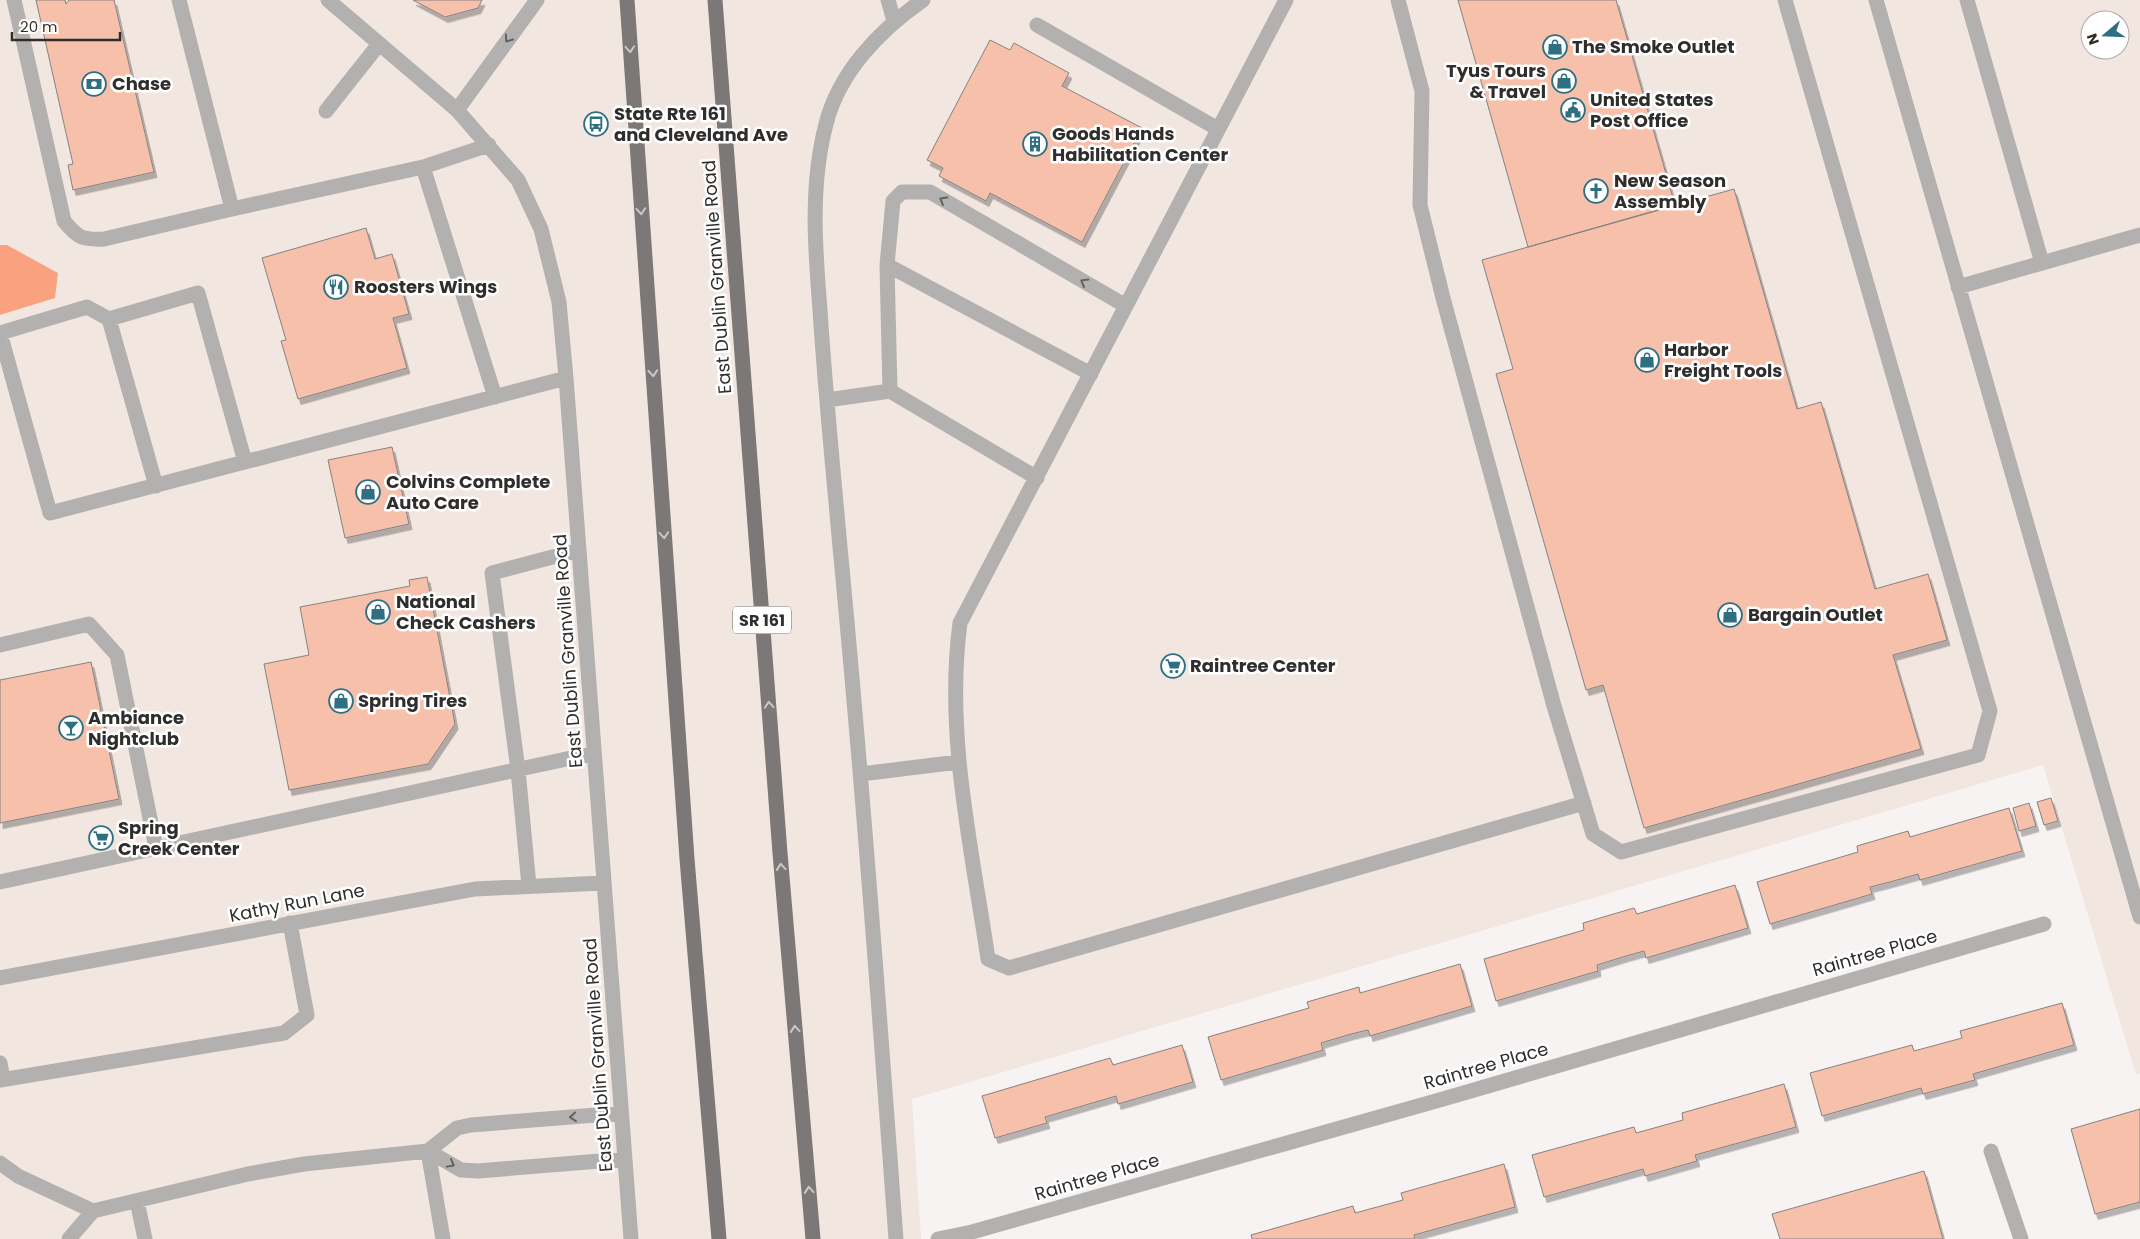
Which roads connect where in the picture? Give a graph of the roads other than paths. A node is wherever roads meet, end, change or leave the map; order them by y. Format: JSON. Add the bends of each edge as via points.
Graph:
{"nodes":[{"id":1,"x":14,"y":0,"type":"edge"},
{"id":2,"x":179,"y":0,"type":"edge"},
{"id":3,"x":328,"y":0,"type":"edge"},
{"id":4,"x":537,"y":0,"type":"edge"},
{"id":5,"x":627,"y":0,"type":"edge"},
{"id":6,"x":714,"y":0,"type":"edge"},
{"id":7,"x":888,"y":0,"type":"edge"},
{"id":8,"x":923,"y":0,"type":"edge"},
{"id":9,"x":1286,"y":0,"type":"edge"},
{"id":10,"x":1398,"y":0,"type":"edge"},
{"id":11,"x":1785,"y":0,"type":"edge"},
{"id":12,"x":1876,"y":0,"type":"edge"},
{"id":13,"x":1967,"y":0,"type":"edge"},
{"id":14,"x":894,"y":21,"type":"junction"},
{"id":15,"x":1037,"y":26,"type":"dead end"},
{"id":16,"x":379,"y":44,"type":"junction"},
{"id":17,"x":457,"y":110,"type":"junction"},
{"id":18,"x":326,"y":111,"type":"dead end"},
{"id":19,"x":1218,"y":129,"type":"junction"},
{"id":20,"x":489,"y":146,"type":"junction"},
{"id":21,"x":423,"y":167,"type":"junction"},
{"id":22,"x":232,"y":208,"type":"junction"},
{"id":23,"x":2140,"y":235,"type":"edge"},
{"id":24,"x":2042,"y":263,"type":"junction"},
{"id":25,"x":887,"y":265,"type":"junction"},
{"id":26,"x":1958,"y":287,"type":"junction"},
{"id":27,"x":1126,"y":306,"type":"junction"},
{"id":28,"x":109,"y":319,"type":"junction"},
{"id":29,"x":1091,"y":374,"type":"junction"},
{"id":30,"x":566,"y":378,"type":"junction"},
{"id":31,"x":890,"y":391,"type":"junction"},
{"id":32,"x":495,"y":397,"type":"junction"},
{"id":33,"x":827,"y":400,"type":"junction"},
{"id":34,"x":246,"y":462,"type":"junction"},
{"id":35,"x":1037,"y":478,"type":"junction"},
{"id":36,"x":156,"y":486,"type":"junction"},
{"id":37,"x":579,"y":550,"type":"junction"},
{"id":38,"x":0,"y":645,"type":"edge"},
{"id":39,"x":594,"y":754,"type":"junction"},
{"id":40,"x":958,"y":762,"type":"junction"},
{"id":41,"x":518,"y":770,"type":"junction"},
{"id":42,"x":861,"y":774,"type":"junction"},
{"id":43,"x":1584,"y":803,"type":"junction"},
{"id":44,"x":156,"y":848,"type":"junction"},
{"id":45,"x":0,"y":882,"type":"edge"},
{"id":46,"x":604,"y":882,"type":"junction"},
{"id":47,"x":529,"y":886,"type":"junction"},
{"id":48,"x":2140,"y":917,"type":"edge"},
{"id":49,"x":290,"y":923,"type":"junction"},
{"id":50,"x":2044,"y":924,"type":"dead end"},
{"id":51,"x":0,"y":978,"type":"edge"},
{"id":52,"x":0,"y":1063,"type":"edge"},
{"id":53,"x":1,"y":1079,"type":"edge"},
{"id":54,"x":621,"y":1113,"type":"junction"},
{"id":55,"x":428,"y":1151,"type":"junction"},
{"id":56,"x":1991,"y":1151,"type":"dead end"},
{"id":57,"x":624,"y":1159,"type":"junction"},
{"id":58,"x":0,"y":1163,"type":"edge"},
{"id":59,"x":137,"y":1201,"type":"junction"},
{"id":60,"x":93,"y":1211,"type":"junction"},
{"id":61,"x":717,"y":1211,"type":"junction"},
{"id":62,"x":69,"y":1239,"type":"edge"},
{"id":63,"x":145,"y":1239,"type":"edge"},
{"id":64,"x":443,"y":1239,"type":"edge"},
{"id":65,"x":631,"y":1239,"type":"edge"},
{"id":66,"x":719,"y":1239,"type":"edge"},
{"id":67,"x":723,"y":1239,"type":"edge"},
{"id":68,"x":813,"y":1239,"type":"edge"},
{"id":69,"x":896,"y":1239,"type":"edge"},
{"id":70,"x":938,"y":1239,"type":"edge"},
{"id":71,"x":2021,"y":1239,"type":"edge"}],
"edges":[{"from":1,"to":22,"type":"street","via":[[64,221],[75,234],[86,240],[104,239]]},
{"from":2,"to":22,"type":"street"},
{"from":3,"to":16,"type":"street","name":"East Dublin Granville Road"},
{"from":4,"to":17,"type":"street","one_way":true},
{"from":5,"to":61,"type":"main road","one_way":true,"via":[[687,859]]},
{"from":68,"to":6,"type":"main road","name":"East Dublin Granville Road","number":"SR 161","one_way":true},
{"from":7,"to":14,"type":"street"},
{"from":8,"to":14,"type":"street"},
{"from":9,"to":19,"type":"street"},
{"from":10,"to":43,"type":"street","via":[[1422,91],[1420,205],[1512,554]]},
{"from":11,"to":43,"type":"street","via":[[1990,711],[1978,755],[1622,852],[1593,834]]},
{"from":12,"to":26,"type":"street"},
{"from":13,"to":24,"type":"street"},
{"from":14,"to":33,"type":"street","via":[[868,48],[844,82],[826,122],[817,167],[814,232]]},
{"from":15,"to":19,"type":"street"},
{"from":16,"to":17,"type":"street","name":"East Dublin Granville Road"},
{"from":16,"to":18,"type":"street"},
{"from":17,"to":20,"type":"street","name":"East Dublin Granville Road"},
{"from":19,"to":27,"type":"street"},
{"from":20,"to":21,"type":"street"},
{"from":20,"to":30,"type":"street","name":"East Dublin Granville Road","via":[[518,180],[542,229],[558,302]]},
{"from":21,"to":22,"type":"street"},
{"from":21,"to":32,"type":"street"},
{"from":23,"to":24,"type":"street"},
{"from":24,"to":26,"type":"street"},
{"from":27,"to":25,"type":"street","one_way":true,"via":[[930,192],[902,192],[893,201]]},
{"from":25,"to":29,"type":"street"},
{"from":25,"to":31,"type":"street"},
{"from":26,"to":48,"type":"street"},
{"from":27,"to":29,"type":"street"},
{"from":28,"to":34,"type":"street","via":[[198,293]]},
{"from":28,"to":36,"type":"street"},
{"from":28,"to":36,"type":"street","via":[[87,307],[0,333],[50,513]]},
{"from":29,"to":35,"type":"street"},
{"from":30,"to":32,"type":"street"},
{"from":30,"to":37,"type":"street","name":"East Dublin Granville Road"},
{"from":31,"to":33,"type":"street"},
{"from":31,"to":35,"type":"street"},
{"from":32,"to":34,"type":"street"},
{"from":33,"to":42,"type":"street"},
{"from":34,"to":36,"type":"street"},
{"from":35,"to":40,"type":"street","via":[[960,623],[956,658]]},
{"from":37,"to":39,"type":"street","name":"East Dublin Granville Road"},
{"from":37,"to":41,"type":"street","via":[[492,573]]},
{"from":38,"to":44,"type":"street","via":[[89,624],[118,655]]},
{"from":39,"to":41,"type":"street"},
{"from":39,"to":46,"type":"street","name":"East Dublin Granville Road"},
{"from":40,"to":42,"type":"street"},
{"from":40,"to":43,"type":"street","via":[[988,959],[1009,968]]},
{"from":41,"to":44,"type":"street"},
{"from":41,"to":47,"type":"street"},
{"from":42,"to":69,"type":"street"},
{"from":44,"to":45,"type":"street"},
{"from":46,"to":47,"type":"street","name":"Kathy Run Lane"},
{"from":46,"to":54,"type":"street","name":"East Dublin Granville Road"},
{"from":47,"to":49,"type":"street","name":"Kathy Run Lane","via":[[475,889]]},
{"from":49,"to":51,"type":"street","name":"Kathy Run Lane"},
{"from":49,"to":53,"type":"street","via":[[307,1014],[284,1033]]},
{"from":50,"to":70,"type":"street","name":"Raintree Place","via":[[1405,1110]]},
{"from":52,"to":53,"type":"street"},
{"from":54,"to":55,"type":"street","one_way":true,"via":[[471,1125],[457,1128]]},
{"from":54,"to":57,"type":"street","name":"East Dublin Granville Road"},
{"from":55,"to":57,"type":"street","one_way":true,"via":[[461,1170],[478,1171]]},
{"from":55,"to":59,"type":"street","via":[[304,1164]]},
{"from":55,"to":64,"type":"street"},
{"from":56,"to":71,"type":"street"},
{"from":57,"to":65,"type":"street","name":"East Dublin Granville Road"},
{"from":58,"to":60,"type":"street","via":[[18,1176]]},
{"from":59,"to":60,"type":"street"},
{"from":59,"to":63,"type":"street"},
{"from":60,"to":62,"type":"street"},
{"from":61,"to":66,"type":"main road"},
{"from":61,"to":67,"type":"main road"}]}
